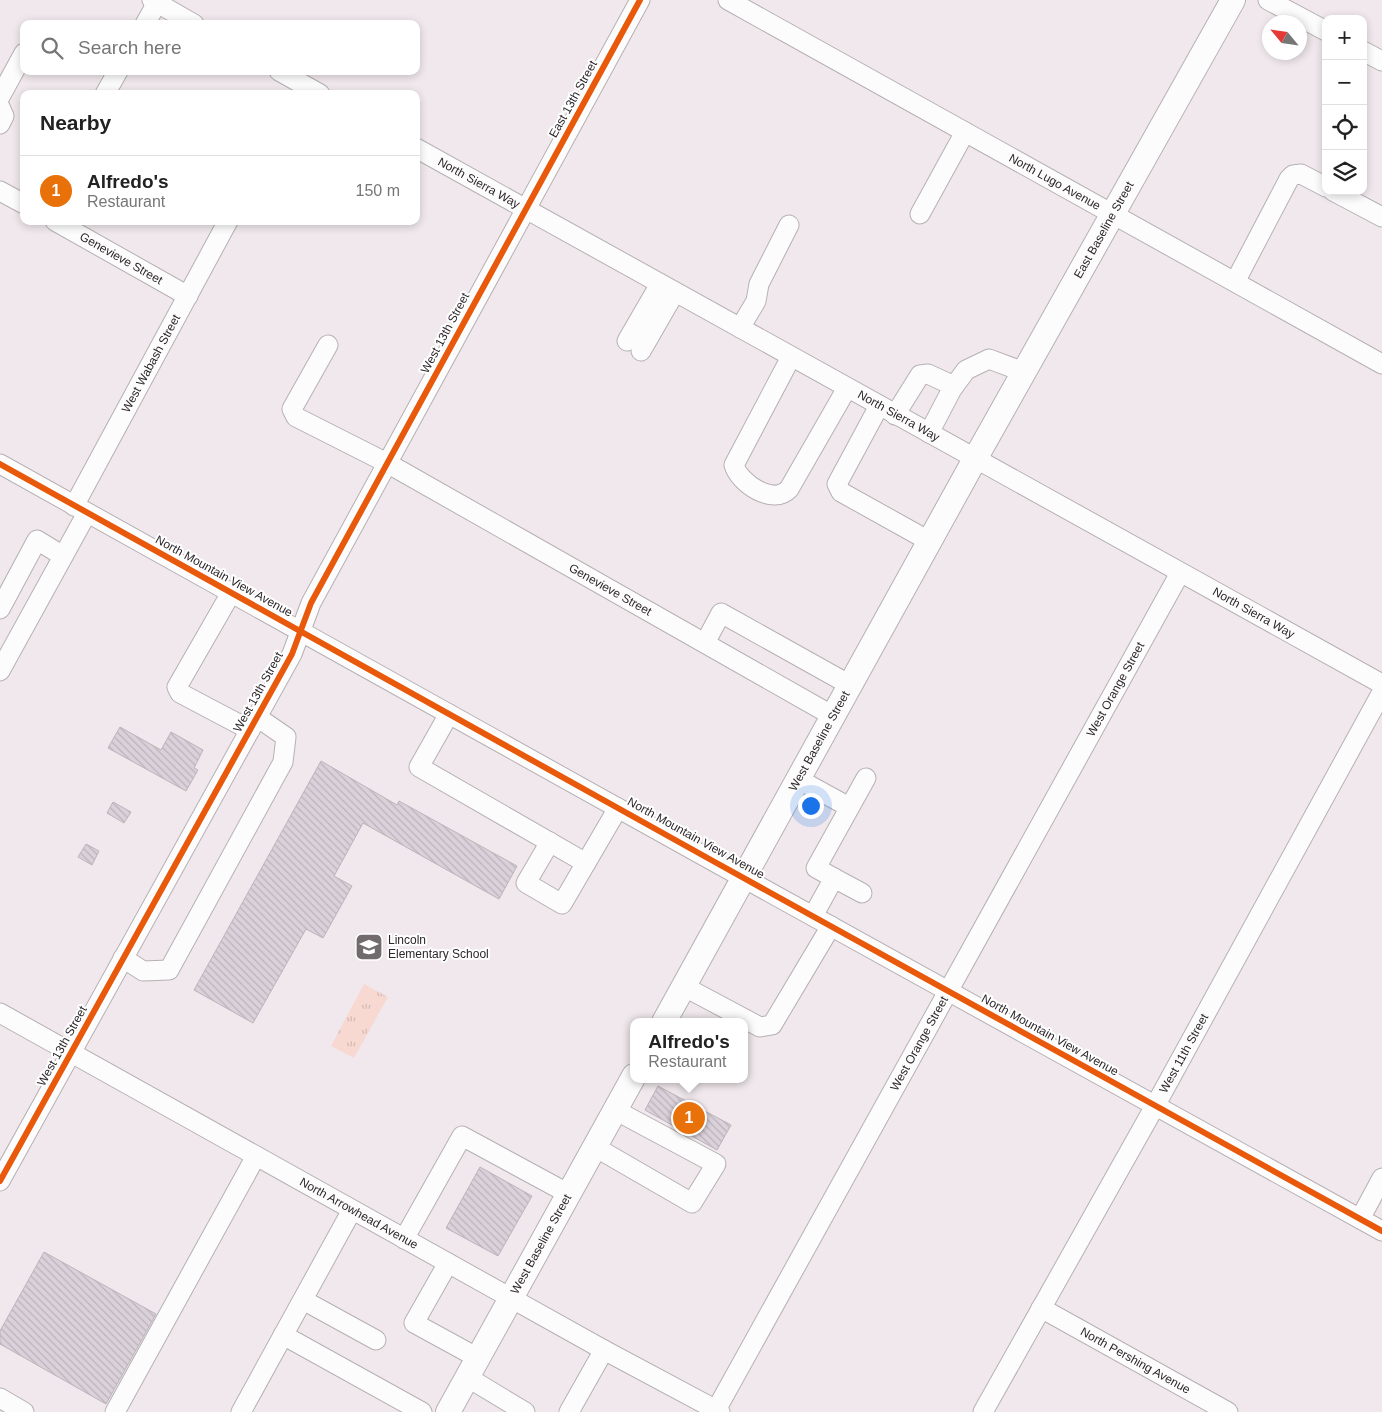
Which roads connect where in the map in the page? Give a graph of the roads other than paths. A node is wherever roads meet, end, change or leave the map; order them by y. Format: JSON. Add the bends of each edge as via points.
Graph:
{"nodes":[{"id":1,"x":640,"y":0,"type":"edge"},
{"id":2,"x":728,"y":0,"type":"edge"},
{"id":3,"x":1233,"y":0,"type":"edge"},
{"id":4,"x":1268,"y":0,"type":"edge"},
{"id":5,"x":154,"y":1,"type":"edge"},
{"id":6,"x":147,"y":20,"type":"edge"},
{"id":7,"x":187,"y":20,"type":"edge"},
{"id":8,"x":1322,"y":29,"type":"edge"},
{"id":9,"x":1367,"y":53,"type":"edge"},
{"id":10,"x":20,"y":60,"type":"edge"},
{"id":11,"x":1382,"y":61,"type":"edge"},
{"id":12,"x":116,"y":75,"type":"edge"},
{"id":13,"x":284,"y":75,"type":"edge"},
{"id":14,"x":300,"y":89,"type":"edge"},
{"id":15,"x":107,"y":90,"type":"edge"},
{"id":16,"x":0,"y":97,"type":"edge"},
{"id":17,"x":0,"y":108,"type":"edge"},
{"id":18,"x":0,"y":124,"type":"edge"},
{"id":19,"x":965,"y":132,"type":"junction"},
{"id":20,"x":420,"y":150,"type":"edge"},
{"id":21,"x":1322,"y":185,"type":"edge"},
{"id":22,"x":0,"y":191,"type":"edge"},
{"id":23,"x":1341,"y":195,"type":"edge"},
{"id":24,"x":20,"y":202,"type":"edge"},
{"id":25,"x":525,"y":209,"type":"junction"},
{"id":26,"x":920,"y":214,"type":"dead end"},
{"id":27,"x":1113,"y":214,"type":"junction"},
{"id":28,"x":1382,"y":217,"type":"edge"},
{"id":29,"x":62,"y":225,"type":"edge"},
{"id":30,"x":226,"y":225,"type":"edge"},
{"id":31,"x":789,"y":225,"type":"dead end"},
{"id":32,"x":1234,"y":282,"type":"junction"},
{"id":33,"x":667,"y":288,"type":"junction"},
{"id":34,"x":188,"y":296,"type":"junction"},
{"id":35,"x":740,"y":328,"type":"junction"},
{"id":36,"x":328,"y":345,"type":"dead end"},
{"id":37,"x":634,"y":346,"type":"dead end"},
{"id":38,"x":791,"y":357,"type":"junction"},
{"id":39,"x":1382,"y":364,"type":"edge"},
{"id":40,"x":1024,"y":372,"type":"junction"},
{"id":41,"x":954,"y":386,"type":"junction"},
{"id":42,"x":846,"y":388,"type":"junction"},
{"id":43,"x":879,"y":406,"type":"junction"},
{"id":44,"x":895,"y":415,"type":"junction"},
{"id":45,"x":929,"y":434,"type":"junction"},
{"id":46,"x":975,"y":459,"type":"junction"},
{"id":47,"x":387,"y":463,"type":"junction"},
{"id":48,"x":0,"y":464,"type":"edge"},
{"id":49,"x":81,"y":509,"type":"junction"},
{"id":50,"x":930,"y":542,"type":"junction"},
{"id":51,"x":63,"y":556,"type":"junction"},
{"id":52,"x":1180,"y":573,"type":"junction"},
{"id":53,"x":231,"y":593,"type":"junction"},
{"id":54,"x":0,"y":609,"type":"edge"},
{"id":55,"x":300,"y":631,"type":"junction"},
{"id":56,"x":705,"y":643,"type":"junction"},
{"id":57,"x":6,"y":644,"type":"edge"},
{"id":58,"x":0,"y":671,"type":"edge"},
{"id":59,"x":1382,"y":684,"type":"edge"},
{"id":60,"x":850,"y":685,"type":"junction"},
{"id":61,"x":1382,"y":692,"type":"edge"},
{"id":62,"x":449,"y":714,"type":"junction"},
{"id":63,"x":833,"y":716,"type":"junction"},
{"id":64,"x":253,"y":724,"type":"junction"},
{"id":65,"x":866,"y":778,"type":"dead end"},
{"id":66,"x":798,"y":779,"type":"junction"},
{"id":67,"x":849,"y":807,"type":"junction"},
{"id":68,"x":618,"y":808,"type":"junction"},
{"id":69,"x":550,"y":842,"type":"junction"},
{"id":70,"x":586,"y":863,"type":"junction"},
{"id":71,"x":744,"y":878,"type":"junction"},
{"id":72,"x":834,"y":878,"type":"junction"},
{"id":73,"x":862,"y":893,"type":"dead end"},
{"id":74,"x":813,"y":916,"type":"junction"},
{"id":75,"x":831,"y":926,"type":"junction"},
{"id":76,"x":123,"y":958,"type":"junction"},
{"id":77,"x":683,"y":986,"type":"junction"},
{"id":78,"x":949,"y":991,"type":"junction"},
{"id":79,"x":0,"y":1013,"type":"edge"},
{"id":80,"x":666,"y":1018,"type":"edge"},
{"id":81,"x":743,"y":1018,"type":"edge"},
{"id":82,"x":748,"y":1021,"type":"edge"},
{"id":83,"x":71,"y":1053,"type":"junction"},
{"id":84,"x":630,"y":1083,"type":"edge"},
{"id":85,"x":1155,"y":1106,"type":"junction"},
{"id":86,"x":615,"y":1110,"type":"junction"},
{"id":87,"x":595,"y":1147,"type":"junction"},
{"id":88,"x":256,"y":1156,"type":"junction"},
{"id":89,"x":5,"y":1162,"type":"edge"},
{"id":90,"x":1382,"y":1178,"type":"edge"},
{"id":91,"x":0,"y":1181,"type":"edge"},
{"id":92,"x":569,"y":1194,"type":"junction"},
{"id":93,"x":352,"y":1210,"type":"junction"},
{"id":94,"x":1360,"y":1219,"type":"junction"},
{"id":95,"x":1382,"y":1231,"type":"edge"},
{"id":96,"x":404,"y":1239,"type":"junction"},
{"id":97,"x":448,"y":1263,"type":"junction"},
{"id":98,"x":511,"y":1298,"type":"junction"},
{"id":99,"x":303,"y":1300,"type":"junction"},
{"id":100,"x":1040,"y":1308,"type":"junction"},
{"id":101,"x":283,"y":1335,"type":"junction"},
{"id":102,"x":376,"y":1340,"type":"dead end"},
{"id":103,"x":604,"y":1350,"type":"junction"},
{"id":104,"x":472,"y":1367,"type":"junction"},
{"id":105,"x":0,"y":1398,"type":"edge"},
{"id":106,"x":718,"y":1411,"type":"edge"},
{"id":107,"x":24,"y":1412,"type":"edge"},
{"id":108,"x":115,"y":1412,"type":"edge"},
{"id":109,"x":241,"y":1412,"type":"edge"},
{"id":110,"x":422,"y":1412,"type":"edge"},
{"id":111,"x":448,"y":1412,"type":"edge"},
{"id":112,"x":525,"y":1412,"type":"edge"},
{"id":113,"x":569,"y":1412,"type":"edge"},
{"id":114,"x":983,"y":1412,"type":"edge"},
{"id":115,"x":1228,"y":1412,"type":"edge"}],
"edges":[{"from":1,"to":25,"type":"street","name":"East 13th Street"},
{"from":2,"to":19,"type":"street","name":"North Lugo Avenue"},
{"from":3,"to":27,"type":"main road","name":"East Baseline Street"},
{"from":4,"to":8,"type":"street"},
{"from":5,"to":6,"type":"street"},
{"from":5,"to":7,"type":"street"},
{"from":9,"to":11,"type":"street"},
{"from":10,"to":16,"type":"street"},
{"from":12,"to":15,"type":"street"},
{"from":13,"to":14,"type":"street"},
{"from":17,"to":18,"type":"street","via":[[4,116]]},
{"from":19,"to":26,"type":"street"},
{"from":19,"to":27,"type":"street","name":"North Lugo Avenue"},
{"from":20,"to":25,"type":"street","name":"North Sierra Way"},
{"from":21,"to":32,"type":"street","via":[[1301,174],[1288,179]]},
{"from":22,"to":24,"type":"street"},
{"from":23,"to":28,"type":"street"},
{"from":25,"to":33,"type":"street","name":"North Sierra Way"},
{"from":25,"to":47,"type":"street","name":"West 13th Street"},
{"from":27,"to":32,"type":"street","name":"North Lugo Avenue"},
{"from":27,"to":40,"type":"main road","name":"East Baseline Street"},
{"from":29,"to":34,"type":"street","name":"Genevieve Street"},
{"from":30,"to":34,"type":"street","name":"West Wabash Street"},
{"from":31,"to":35,"type":"street","via":[[759,284],[756,301]]},
{"from":32,"to":39,"type":"street","name":"North Lugo Avenue"},
{"from":33,"to":35,"type":"street","name":"North Sierra Way"},
{"from":33,"to":37,"type":"street"},
{"from":34,"to":49,"type":"street","name":"West Wabash Street"},
{"from":35,"to":38,"type":"street","name":"North Sierra Way"},
{"from":36,"to":47,"type":"street","name":"Genevieve Street","via":[[292,409],[296,417]]},
{"from":38,"to":42,"type":"street","name":"North Sierra Way"},
{"from":38,"to":42,"type":"street","via":[[734,465],[741,478],[764,493],[780,496],[789,489]]},
{"from":40,"to":41,"type":"street","via":[[989,359],[966,370]]},
{"from":40,"to":46,"type":"main road","name":"East Baseline Street"},
{"from":41,"to":44,"type":"street","via":[[928,374],[920,375]]},
{"from":41,"to":45,"type":"street"},
{"from":42,"to":43,"type":"street","name":"North Sierra Way"},
{"from":43,"to":44,"type":"street","name":"North Sierra Way"},
{"from":43,"to":50,"type":"street","via":[[837,484],[841,492]]},
{"from":44,"to":45,"type":"street","name":"North Sierra Way"},
{"from":45,"to":46,"type":"street","name":"North Sierra Way"},
{"from":46,"to":50,"type":"main road","name":"West Baseline Street"},
{"from":46,"to":52,"type":"street","name":"North Sierra Way"},
{"from":47,"to":55,"type":"street","name":"West 13th Street","via":[[311,603]]},
{"from":47,"to":56,"type":"street","name":"Genevieve Street"},
{"from":48,"to":49,"type":"street","name":"North Mountain View Avenue"},
{"from":49,"to":51,"type":"street","name":"West Wabash Street"},
{"from":49,"to":53,"type":"street","name":"North Mountain View Avenue"},
{"from":50,"to":60,"type":"main road","name":"West Baseline Street"},
{"from":51,"to":54,"type":"street","via":[[37,540]]},
{"from":51,"to":57,"type":"street","name":"West Wabash Street"},
{"from":52,"to":59,"type":"street","name":"North Sierra Way"},
{"from":52,"to":78,"type":"street","name":"West Orange Street"},
{"from":53,"to":55,"type":"street","name":"North Mountain View Avenue"},
{"from":53,"to":64,"type":"street","via":[[177,687],[180,693]]},
{"from":55,"to":62,"type":"street","name":"North Mountain View Avenue"},
{"from":55,"to":64,"type":"street","name":"West 13th Street","via":[[292,654]]},
{"from":56,"to":60,"type":"street","via":[[721,613]]},
{"from":56,"to":63,"type":"street","name":"Genevieve Street"},
{"from":57,"to":58,"type":"street","name":"West Wabash Street"},
{"from":60,"to":63,"type":"main road","name":"West Baseline Street"},
{"from":61,"to":85,"type":"street","name":"West 11th Street"},
{"from":62,"to":68,"type":"street","name":"North Mountain View Avenue"},
{"from":62,"to":69,"type":"street","via":[[419,767]]},
{"from":63,"to":66,"type":"main road","name":"West Baseline Street"},
{"from":64,"to":76,"type":"street","name":"West 13th Street"},
{"from":64,"to":76,"type":"street","via":[[286,737],[283,762],[169,970],[143,971]]},
{"from":65,"to":67,"type":"street"},
{"from":66,"to":67,"type":"street"},
{"from":66,"to":71,"type":"main road","name":"West Baseline Street"},
{"from":67,"to":72,"type":"street","via":[[816,868]]},
{"from":68,"to":70,"type":"street"},
{"from":68,"to":71,"type":"street","name":"North Mountain View Avenue"},
{"from":69,"to":70,"type":"street"},
{"from":69,"to":70,"type":"street","via":[[526,883],[562,904]]},
{"from":71,"to":74,"type":"street","name":"North Mountain View Avenue"},
{"from":71,"to":77,"type":"main road","name":"West Baseline Street"},
{"from":72,"to":73,"type":"street"},
{"from":72,"to":74,"type":"street"},
{"from":74,"to":75,"type":"street","name":"North Mountain View Avenue"},
{"from":75,"to":78,"type":"street","name":"North Mountain View Avenue"},
{"from":75,"to":82,"type":"street","via":[[772,1025],[760,1027]]},
{"from":76,"to":83,"type":"street","name":"West 13th Street"},
{"from":77,"to":80,"type":"main road","name":"West Baseline Street"},
{"from":77,"to":81,"type":"street"},
{"from":78,"to":85,"type":"street","name":"North Mountain View Avenue"},
{"from":78,"to":106,"type":"street","name":"West Orange Street"},
{"from":79,"to":83,"type":"street","name":"North Arrowhead Avenue"},
{"from":83,"to":88,"type":"street","name":"North Arrowhead Avenue"},
{"from":83,"to":89,"type":"street","name":"West 13th Street"},
{"from":84,"to":86,"type":"main road","name":"West Baseline Street"},
{"from":85,"to":94,"type":"street","name":"North Mountain View Avenue"},
{"from":85,"to":100,"type":"street","name":"West 11th Street"},
{"from":86,"to":87,"type":"main road","name":"West Baseline Street"},
{"from":86,"to":87,"type":"street","via":[[716,1164],[692,1203]]},
{"from":87,"to":92,"type":"main road","name":"West Baseline Street"},
{"from":88,"to":93,"type":"street","name":"North Arrowhead Avenue"},
{"from":88,"to":108,"type":"street"},
{"from":89,"to":91,"type":"street","name":"West 13th Street"},
{"from":90,"to":94,"type":"street"},
{"from":92,"to":96,"type":"street","via":[[462,1136]]},
{"from":92,"to":98,"type":"main road","name":"West Baseline Street"},
{"from":93,"to":96,"type":"street","name":"North Arrowhead Avenue"},
{"from":93,"to":99,"type":"street"},
{"from":94,"to":95,"type":"street","name":"North Mountain View Avenue"},
{"from":96,"to":97,"type":"street","name":"North Arrowhead Avenue"},
{"from":97,"to":98,"type":"street","name":"North Arrowhead Avenue"},
{"from":97,"to":104,"type":"street","via":[[414,1323]]},
{"from":98,"to":103,"type":"street","name":"North Arrowhead Avenue"},
{"from":98,"to":104,"type":"main road","name":"West Baseline Street"},
{"from":99,"to":101,"type":"street"},
{"from":99,"to":102,"type":"street"},
{"from":100,"to":114,"type":"street","name":"West 11th Street"},
{"from":100,"to":115,"type":"street","name":"North Pershing Avenue"},
{"from":101,"to":109,"type":"street"},
{"from":101,"to":110,"type":"street"},
{"from":103,"to":106,"type":"street","name":"North Arrowhead Avenue"},
{"from":103,"to":113,"type":"street"},
{"from":104,"to":111,"type":"main road","name":"West Baseline Street"},
{"from":104,"to":112,"type":"street"},
{"from":105,"to":107,"type":"street"}]}
